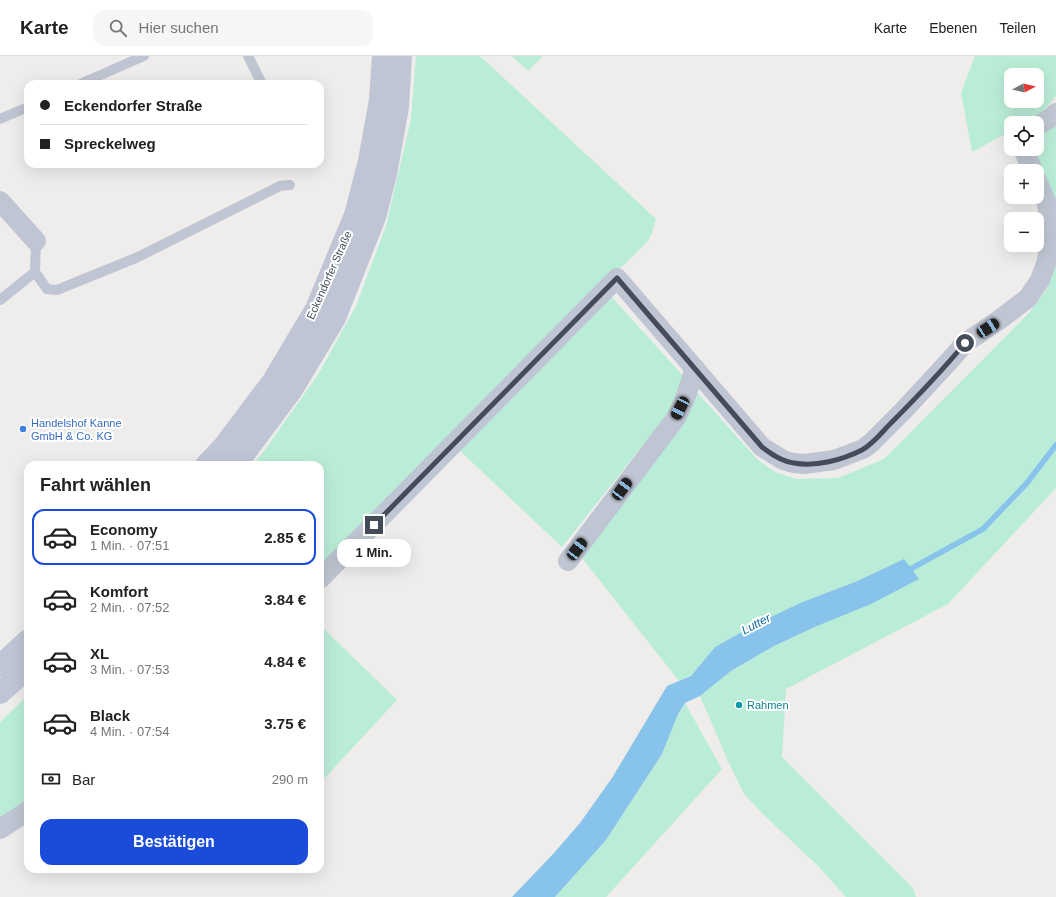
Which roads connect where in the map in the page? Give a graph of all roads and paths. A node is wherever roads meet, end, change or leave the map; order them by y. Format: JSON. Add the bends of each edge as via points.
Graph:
{"nodes":[{"id":1,"x":144,"y":56,"type":"edge"},
{"id":2,"x":248,"y":56,"type":"edge"},
{"id":3,"x":383,"y":56,"type":"edge"},
{"id":4,"x":401,"y":56,"type":"edge"},
{"id":5,"x":89,"y":80,"type":"edge"},
{"id":6,"x":260,"y":80,"type":"edge"},
{"id":7,"x":24,"y":109,"type":"edge"},
{"id":8,"x":1056,"y":113,"type":"edge"},
{"id":9,"x":0,"y":119,"type":"edge"},
{"id":10,"x":1044,"y":122,"type":"edge"},
{"id":11,"x":290,"y":185,"type":"dead end"},
{"id":12,"x":1044,"y":197,"type":"edge"},
{"id":13,"x":0,"y":201,"type":"edge"},
{"id":14,"x":36,"y":241,"type":"joint"},
{"id":15,"x":36,"y":272,"type":"junction"},
{"id":16,"x":0,"y":300,"type":"edge"},
{"id":17,"x":695,"y":368,"type":"junction"},
{"id":18,"x":210,"y":461,"type":"edge"},
{"id":19,"x":238,"y":461,"type":"edge"},
{"id":20,"x":568,"y":561,"type":"dead end"},
{"id":21,"x":324,"y":575,"type":"edge"},
{"id":22,"x":24,"y":644,"type":"edge"},
{"id":23,"x":0,"y":666,"type":"edge"},
{"id":24,"x":24,"y":672,"type":"edge"},
{"id":25,"x":0,"y":693,"type":"edge"},
{"id":26,"x":24,"y":814,"type":"edge"},
{"id":27,"x":0,"y":829,"type":"edge"}],
"edges":[{"from":1,"to":5,"type":"lane"},
{"from":2,"to":6,"type":"lane"},
{"from":3,"to":18,"type":"main road","name":"Eckendorfer Straße","via":[[380,100],[369,161],[355,215],[316,309],[273,381]]},
{"from":4,"to":19,"type":"main road","name":"Eckendorfer Straße","via":[[398,107],[386,174],[375,217],[335,318],[291,391]]},
{"from":7,"to":9,"type":"lane"},
{"from":8,"to":10,"type":"street"},
{"from":11,"to":15,"type":"lane","via":[[280,186],[138,257],[57,290],[47,289]]},
{"from":12,"to":17,"type":"street","via":[[1049,222],[1046,261],[1040,280],[1028,298],[965,343],[904,410],[862,449],[826,462],[793,463],[782,460],[762,447]]},
{"from":13,"to":14,"type":"street"},
{"from":14,"to":15,"type":"lane"},
{"from":15,"to":16,"type":"lane"},
{"from":17,"to":20,"type":"street","via":[[676,418]]},
{"from":17,"to":21,"type":"street","via":[[617,278]]},
{"from":22,"to":23,"type":"main road"},
{"from":24,"to":25,"type":"main road"},
{"from":26,"to":27,"type":"street"}]}
